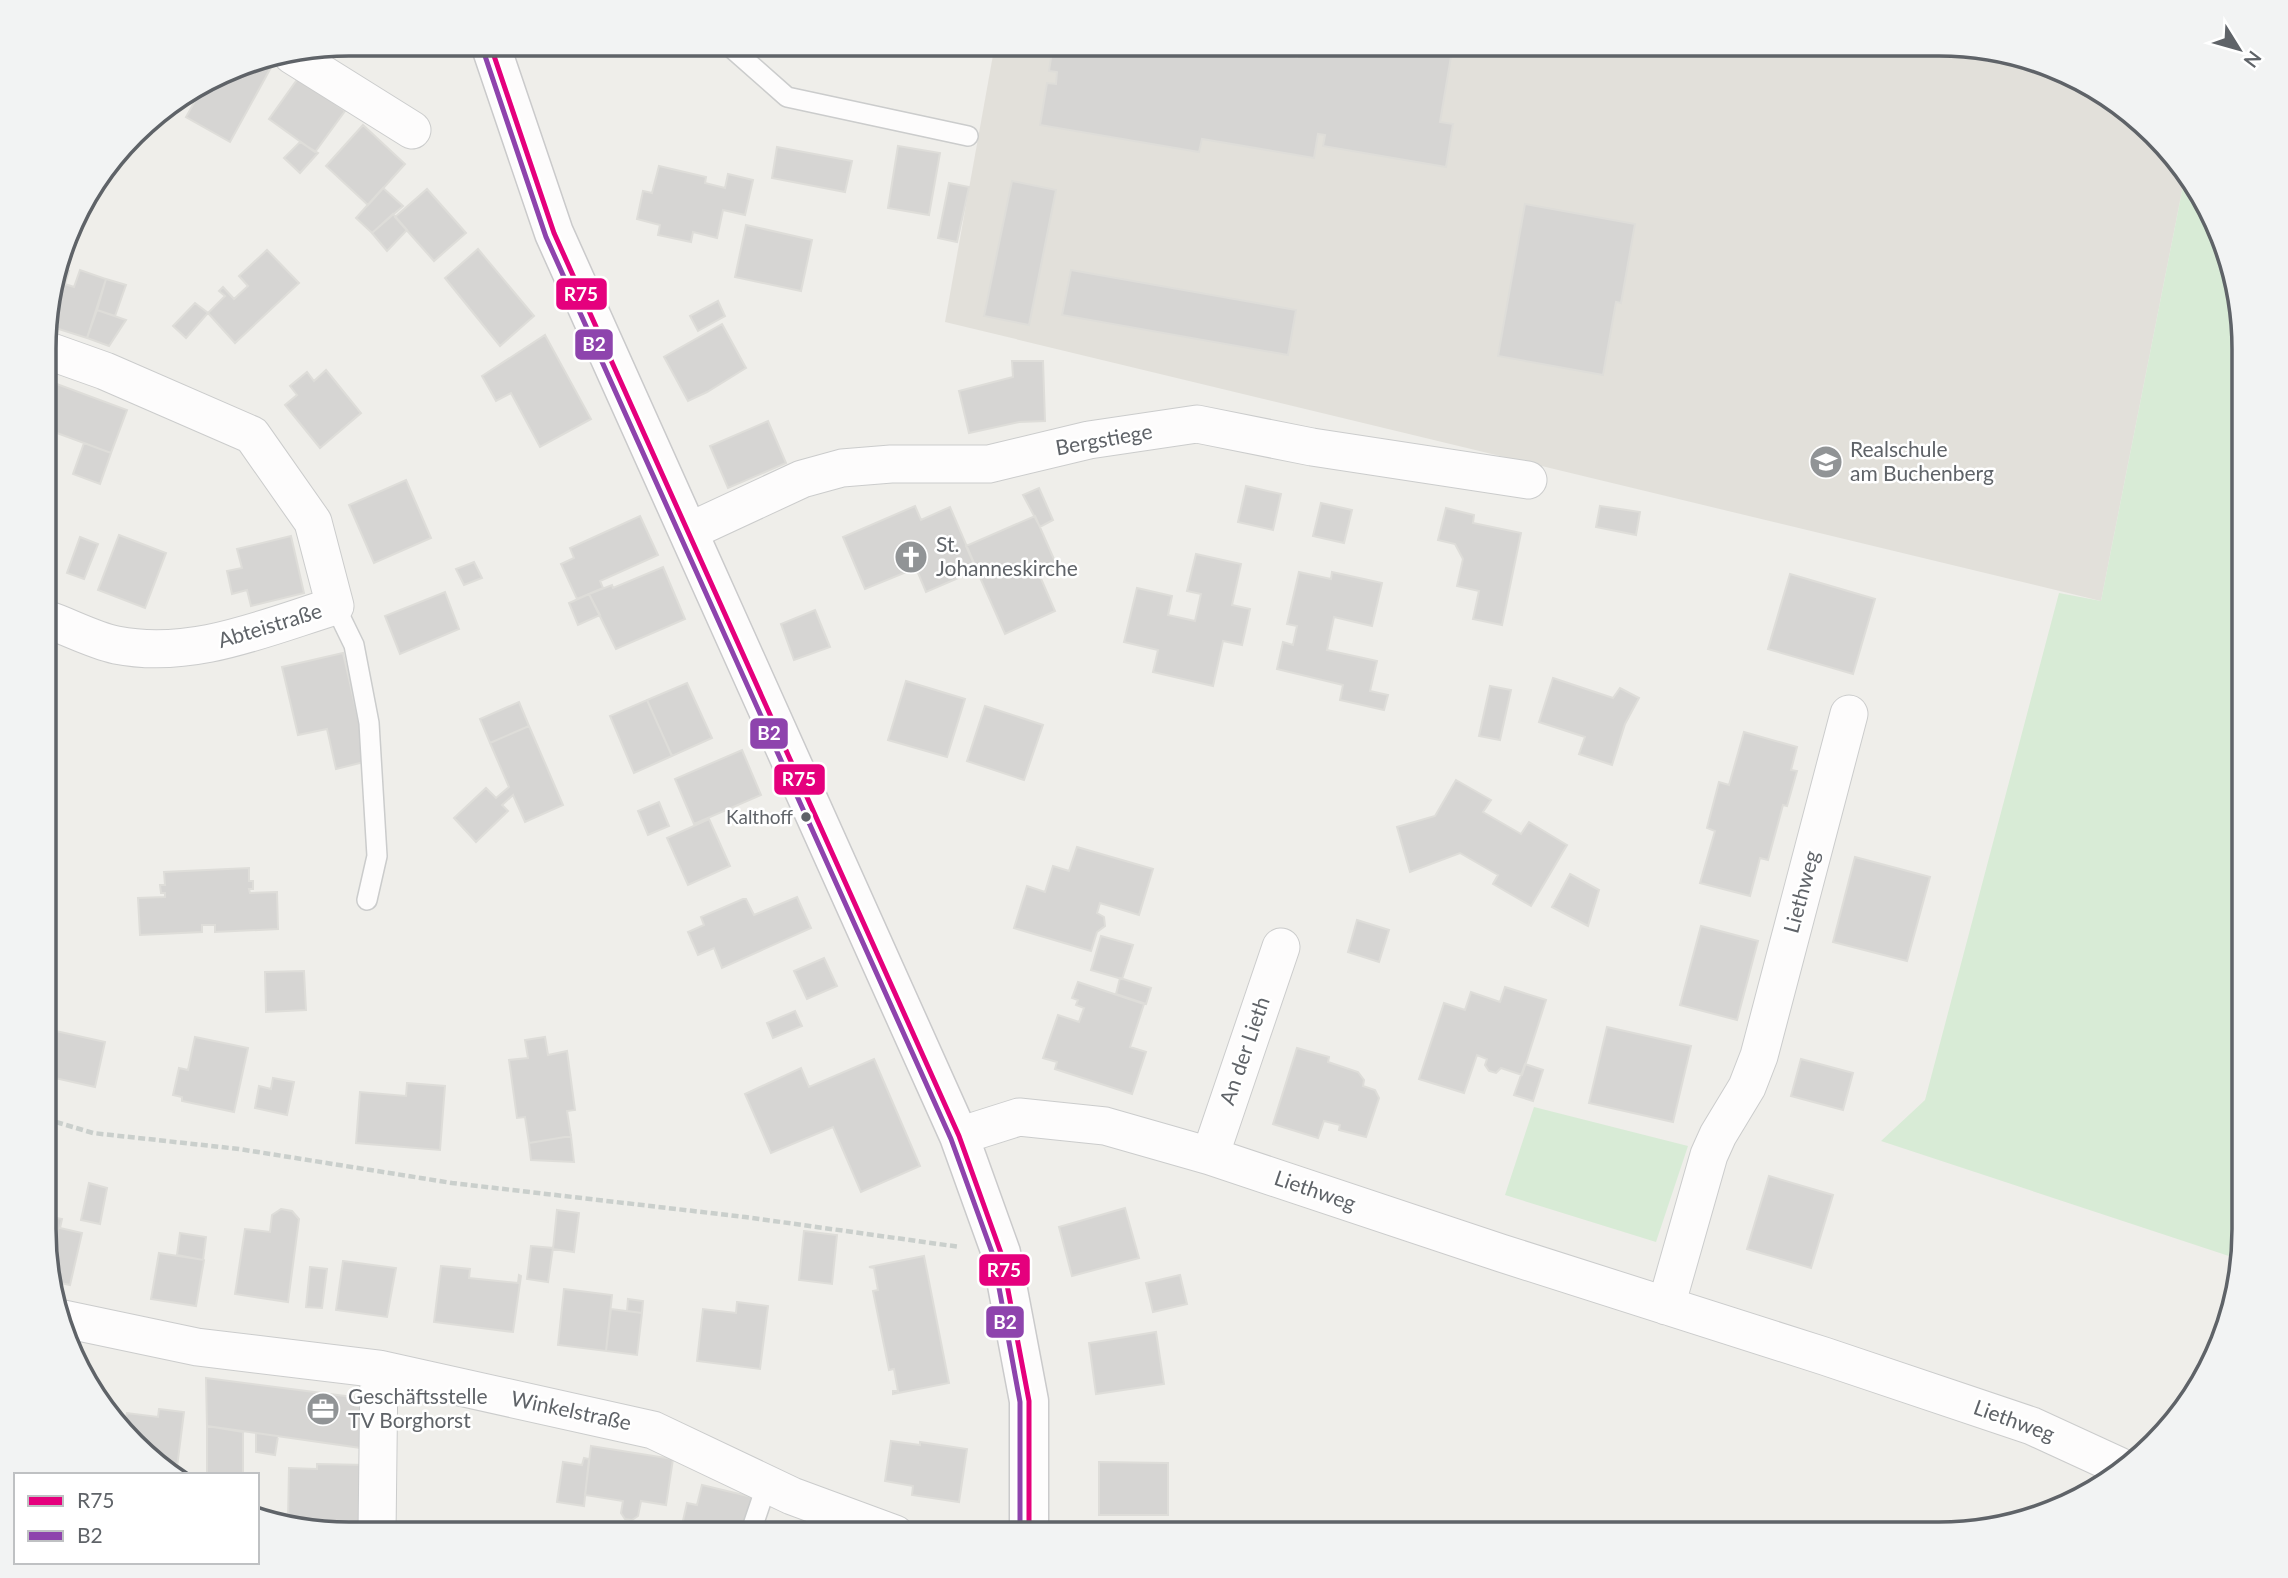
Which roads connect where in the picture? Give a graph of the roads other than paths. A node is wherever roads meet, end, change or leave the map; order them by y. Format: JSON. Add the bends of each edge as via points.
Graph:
{"nodes":[{"id":1,"x":494,"y":56,"type":"edge"},
{"id":2,"x":741,"y":56,"type":"edge"},
{"id":3,"x":301,"y":61,"type":"edge"},
{"id":4,"x":412,"y":130,"type":"dead end"},
{"id":5,"x":968,"y":136,"type":"dead end"},
{"id":6,"x":56,"y":354,"type":"edge"},
{"id":7,"x":1528,"y":480,"type":"dead end"},
{"id":8,"x":690,"y":531,"type":"junction"},
{"id":9,"x":335,"y":606,"type":"junction"},
{"id":10,"x":56,"y":623,"type":"edge"},
{"id":11,"x":1849,"y":714,"type":"dead end"},
{"id":12,"x":367,"y":900,"type":"dead end"},
{"id":13,"x":1281,"y":947,"type":"dead end"},
{"id":14,"x":958,"y":1136,"type":"junction"},
{"id":15,"x":1210,"y":1156,"type":"junction"},
{"id":16,"x":1666,"y":1306,"type":"junction"},
{"id":17,"x":71,"y":1321,"type":"edge"},
{"id":18,"x":379,"y":1369,"type":"junction"},
{"id":19,"x":2114,"y":1464,"type":"edge"},
{"id":20,"x":767,"y":1484,"type":"junction"},
{"id":21,"x":377,"y":1522,"type":"edge"},
{"id":22,"x":754,"y":1522,"type":"edge"},
{"id":23,"x":862,"y":1522,"type":"edge"},
{"id":24,"x":1029,"y":1522,"type":"edge"}],
"edges":[{"from":1,"to":8,"type":"main road","via":[[554,233]]},
{"from":2,"to":5,"type":"lane","via":[[788,97]]},
{"from":3,"to":4,"type":"street"},
{"from":6,"to":9,"type":"street","name":"Abteistraße","via":[[252,435],[313,522]]},
{"from":7,"to":8,"type":"street","name":"Bergstiege","via":[[1197,424],[1089,440],[989,464],[842,468],[802,480]]},
{"from":8,"to":14,"type":"main road"},
{"from":9,"to":10,"type":"street","name":"Abteistraße","via":[[207,645],[159,650],[114,645]]},
{"from":9,"to":12,"type":"lane","via":[[354,645],[369,723],[377,856]]},
{"from":11,"to":16,"type":"street","name":"Liethweg","via":[[1759,1056],[1709,1155]]},
{"from":13,"to":15,"type":"street","name":"An der Lieth"},
{"from":14,"to":15,"type":"street","name":"Liethweg","via":[[1019,1117],[1105,1126]]},
{"from":14,"to":24,"type":"main road","via":[[1000,1253],[1029,1401]]},
{"from":15,"to":16,"type":"street","name":"Liethweg"},
{"from":16,"to":19,"type":"street","name":"Liethweg","via":[[2032,1426]]},
{"from":17,"to":18,"type":"street","name":"Winkelstraße","via":[[197,1347]]},
{"from":18,"to":20,"type":"street","name":"Winkelstraße","via":[[653,1430]]},
{"from":18,"to":21,"type":"street"},
{"from":20,"to":22,"type":"lane"},
{"from":20,"to":23,"type":"street","name":"Winkelstraße"}]}
